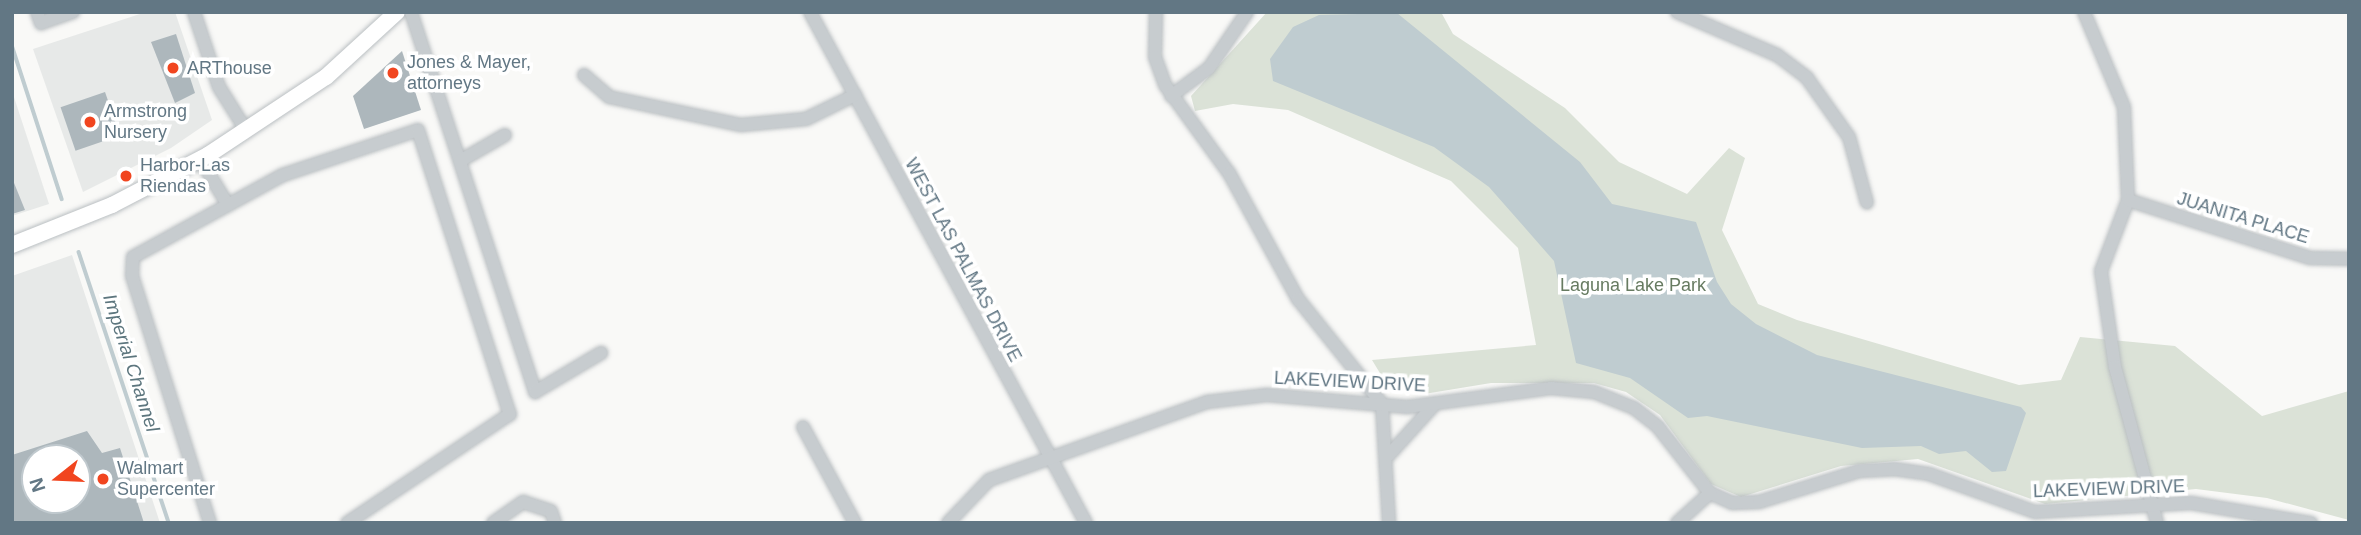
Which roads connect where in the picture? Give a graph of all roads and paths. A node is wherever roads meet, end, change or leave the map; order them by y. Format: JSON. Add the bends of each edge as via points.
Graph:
{"nodes":[{"id":1,"x":37,"y":12,"type":"edge"},
{"id":2,"x":73,"y":12,"type":"edge"},
{"id":3,"x":194,"y":12,"type":"edge"},
{"id":4,"x":397,"y":12,"type":"edge"},
{"id":5,"x":411,"y":12,"type":"edge"},
{"id":6,"x":810,"y":12,"type":"edge"},
{"id":7,"x":1156,"y":12,"type":"edge"},
{"id":8,"x":1247,"y":12,"type":"edge"},
{"id":9,"x":2084,"y":12,"type":"edge"},
{"id":10,"x":1685,"y":14,"type":"edge"},
{"id":11,"x":584,"y":75,"type":"dead end"},
{"id":12,"x":855,"y":95,"type":"junction"},
{"id":13,"x":1171,"y":96,"type":"junction"},
{"id":14,"x":246,"y":130,"type":"junction"},
{"id":15,"x":505,"y":135,"type":"dead end"},
{"id":16,"x":200,"y":159,"type":"junction"},
{"id":17,"x":460,"y":161,"type":"junction"},
{"id":18,"x":2128,"y":200,"type":"junction"},
{"id":19,"x":1867,"y":203,"type":"dead end"},
{"id":20,"x":228,"y":205,"type":"junction"},
{"id":21,"x":12,"y":245,"type":"edge"},
{"id":22,"x":2349,"y":260,"type":"edge"},
{"id":23,"x":601,"y":353,"type":"dead end"},
{"id":24,"x":1382,"y":404,"type":"junction"},
{"id":25,"x":1434,"y":405,"type":"junction"},
{"id":26,"x":803,"y":427,"type":"dead end"},
{"id":27,"x":1049,"y":455,"type":"junction"},
{"id":28,"x":1388,"y":455,"type":"junction"},
{"id":29,"x":1710,"y":492,"type":"junction"},
{"id":30,"x":2154,"y":505,"type":"junction"},
{"id":31,"x":553,"y":517,"type":"edge"},
{"id":32,"x":210,"y":523,"type":"edge"},
{"id":33,"x":347,"y":523,"type":"edge"},
{"id":34,"x":493,"y":523,"type":"edge"},
{"id":35,"x":855,"y":523,"type":"edge"},
{"id":36,"x":948,"y":523,"type":"edge"},
{"id":37,"x":1086,"y":523,"type":"edge"},
{"id":38,"x":1389,"y":523,"type":"edge"},
{"id":39,"x":1677,"y":523,"type":"edge"},
{"id":40,"x":2157,"y":523,"type":"edge"},
{"id":41,"x":2311,"y":523,"type":"edge"}],
"edges":[{"from":1,"to":2,"type":"street","via":[[41,23]]},
{"from":3,"to":14,"type":"street","via":[[219,87]]},
{"from":4,"to":14,"type":"main road","via":[[300,96]]},
{"from":5,"to":17,"type":"street"},
{"from":6,"to":12,"type":"street","name":"WEST LAS PALMAS DRIVE"},
{"from":7,"to":13,"type":"street","via":[[1156,65]]},
{"from":8,"to":13,"type":"street","via":[[1209,68]]},
{"from":9,"to":18,"type":"street","via":[[2124,107]]},
{"from":10,"to":19,"type":"street","via":[[1777,55],[1813,85],[1849,137]]},
{"from":11,"to":12,"type":"street","via":[[609,97],[741,125],[806,119]]},
{"from":12,"to":27,"type":"street","name":"WEST LAS PALMAS DRIVE"},
{"from":13,"to":24,"type":"street","via":[[1228,173],[1298,299]]},
{"from":14,"to":16,"type":"main road"},
{"from":15,"to":17,"type":"street"},
{"from":16,"to":20,"type":"street"},
{"from":16,"to":21,"type":"main road","via":[[88,216]]},
{"from":17,"to":23,"type":"street","via":[[536,392]]},
{"from":18,"to":22,"type":"street","name":"JUANITA PLACE","via":[[2310,258]]},
{"from":18,"to":30,"type":"street","via":[[2101,271],[2115,367]]},
{"from":20,"to":32,"type":"street","via":[[140,251],[130,266]]},
{"from":20,"to":33,"type":"street","via":[[283,175],[418,130],[510,414]]},
{"from":24,"to":25,"type":"street","name":"LAKEVIEW DRIVE"},
{"from":24,"to":27,"type":"street","name":"LAKEVIEW DRIVE","via":[[1267,395],[1224,398]]},
{"from":24,"to":28,"type":"street"},
{"from":25,"to":28,"type":"street"},
{"from":25,"to":29,"type":"street","name":"LAKEVIEW DRIVE","via":[[1524,389],[1609,396],[1658,427]]},
{"from":26,"to":35,"type":"street"},
{"from":27,"to":36,"type":"street","name":"LAKEVIEW DRIVE","via":[[989,480]]},
{"from":27,"to":37,"type":"street","name":"WEST LAS PALMAS DRIVE"},
{"from":28,"to":38,"type":"street"},
{"from":29,"to":30,"type":"street","name":"LAKEVIEW DRIVE","via":[[1749,504],[1859,471],[1894,468],[1929,474],[2035,512]]},
{"from":29,"to":39,"type":"street"},
{"from":30,"to":40,"type":"street"},
{"from":30,"to":41,"type":"street","name":"LAKEVIEW DRIVE","via":[[2230,506]]},
{"from":31,"to":34,"type":"street","via":[[523,502]]}]}
